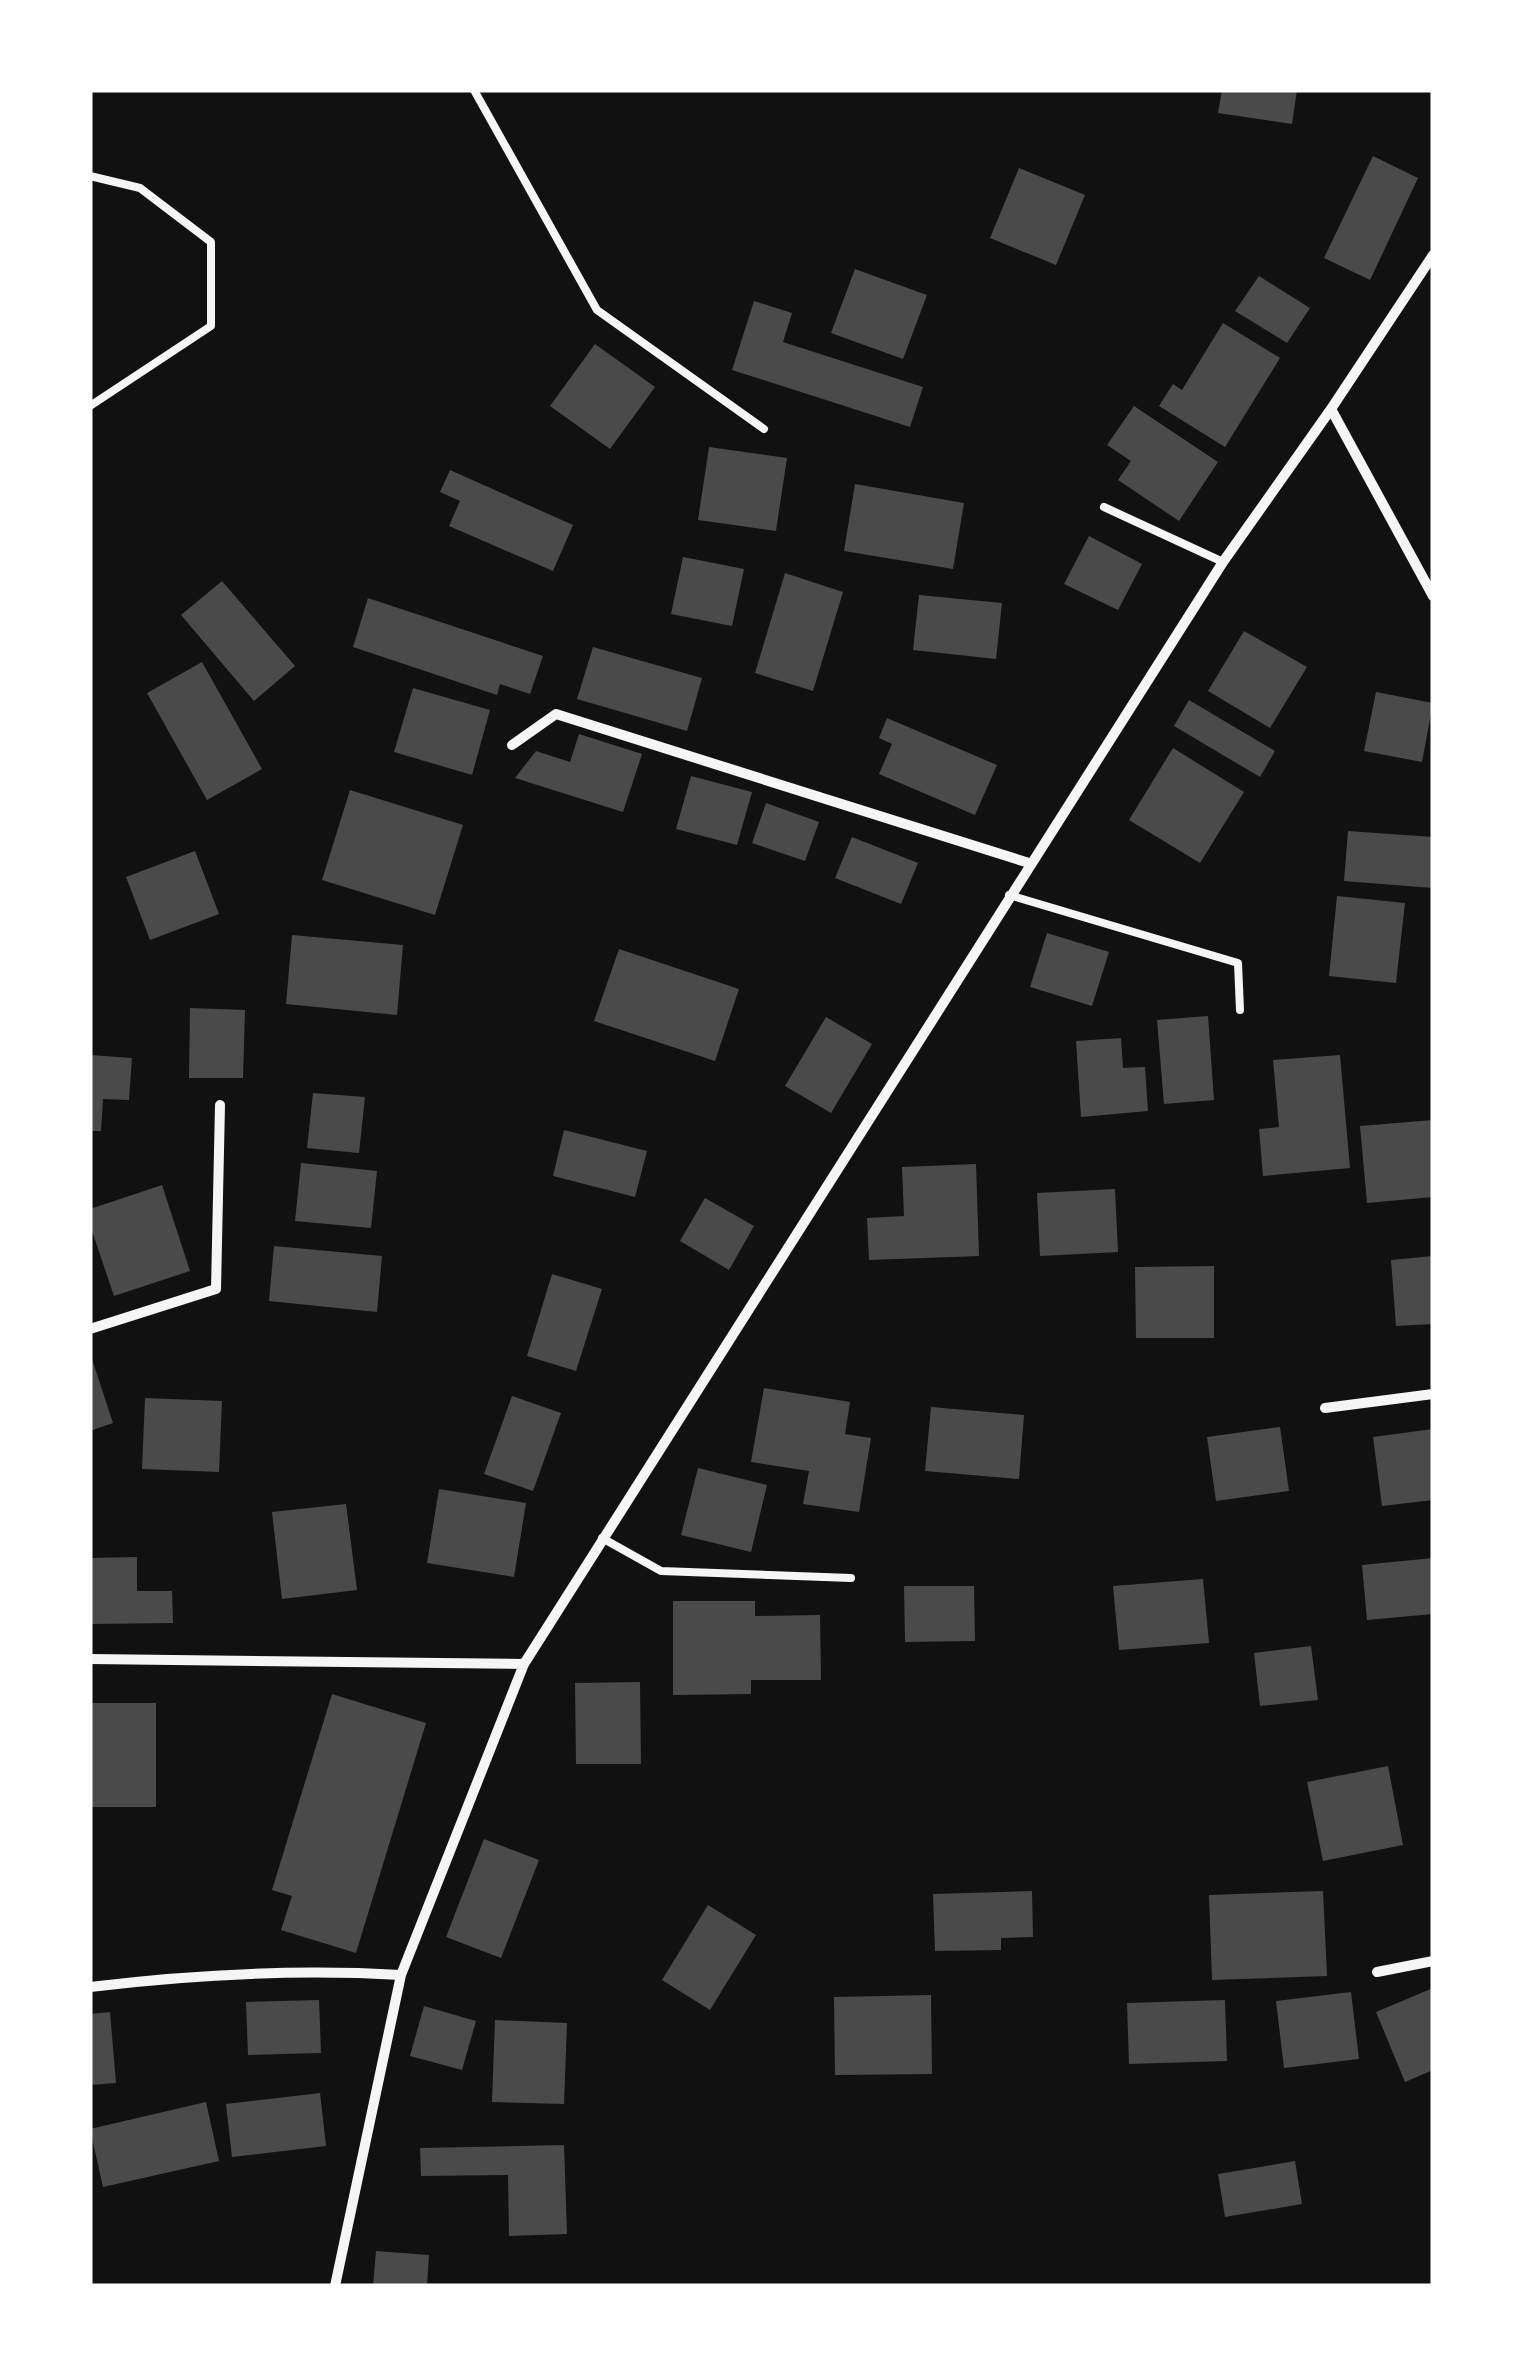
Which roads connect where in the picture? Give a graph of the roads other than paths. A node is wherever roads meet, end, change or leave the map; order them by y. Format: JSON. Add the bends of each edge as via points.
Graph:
{"nodes":[{"id":1,"x":474,"y":90,"type":"edge"},
{"id":2,"x":90,"y":176,"type":"edge"},
{"id":3,"x":1433,"y":255,"type":"edge"},
{"id":4,"x":90,"y":406,"type":"edge"},
{"id":5,"x":1331,"y":409,"type":"junction"},
{"id":6,"x":764,"y":429,"type":"dead end"},
{"id":7,"x":1104,"y":507,"type":"dead end"},
{"id":8,"x":1223,"y":562,"type":"junction"},
{"id":9,"x":1433,"y":596,"type":"edge"},
{"id":10,"x":512,"y":745,"type":"dead end"},
{"id":11,"x":1030,"y":863,"type":"junction"},
{"id":12,"x":1010,"y":895,"type":"junction"},
{"id":13,"x":1240,"y":1010,"type":"dead end"},
{"id":14,"x":220,"y":1105,"type":"dead end"},
{"id":15,"x":90,"y":1329,"type":"edge"},
{"id":16,"x":1433,"y":1394,"type":"edge"},
{"id":17,"x":1325,"y":1408,"type":"dead end"},
{"id":18,"x":602,"y":1538,"type":"junction"},
{"id":19,"x":851,"y":1578,"type":"dead end"},
{"id":20,"x":90,"y":1659,"type":"edge"},
{"id":21,"x":524,"y":1664,"type":"junction"},
{"id":22,"x":1433,"y":1962,"type":"edge"},
{"id":23,"x":1377,"y":1972,"type":"dead end"},
{"id":24,"x":401,"y":1975,"type":"junction"},
{"id":25,"x":90,"y":1987,"type":"edge"},
{"id":26,"x":334,"y":2286,"type":"edge"}],
"edges":[{"from":1,"to":6,"type":"lane","via":[[597,310]]},
{"from":2,"to":4,"type":"lane","via":[[140,188],[211,242],[211,326]]},
{"from":3,"to":5,"type":"street"},
{"from":5,"to":8,"type":"street"},
{"from":5,"to":9,"type":"street"},
{"from":7,"to":8,"type":"lane"},
{"from":8,"to":11,"type":"street"},
{"from":10,"to":11,"type":"street","via":[[556,714]]},
{"from":11,"to":12,"type":"street"},
{"from":12,"to":13,"type":"lane","via":[[1238,963]]},
{"from":12,"to":18,"type":"street"},
{"from":14,"to":15,"type":"street","via":[[216,1290]]},
{"from":16,"to":17,"type":"street"},
{"from":18,"to":19,"type":"lane","via":[[661,1572]]},
{"from":18,"to":21,"type":"street"},
{"from":20,"to":21,"type":"street"},
{"from":21,"to":24,"type":"street"},
{"from":22,"to":23,"type":"street"},
{"from":24,"to":25,"type":"street","via":[[309,1970]]},
{"from":24,"to":26,"type":"street"}]}
